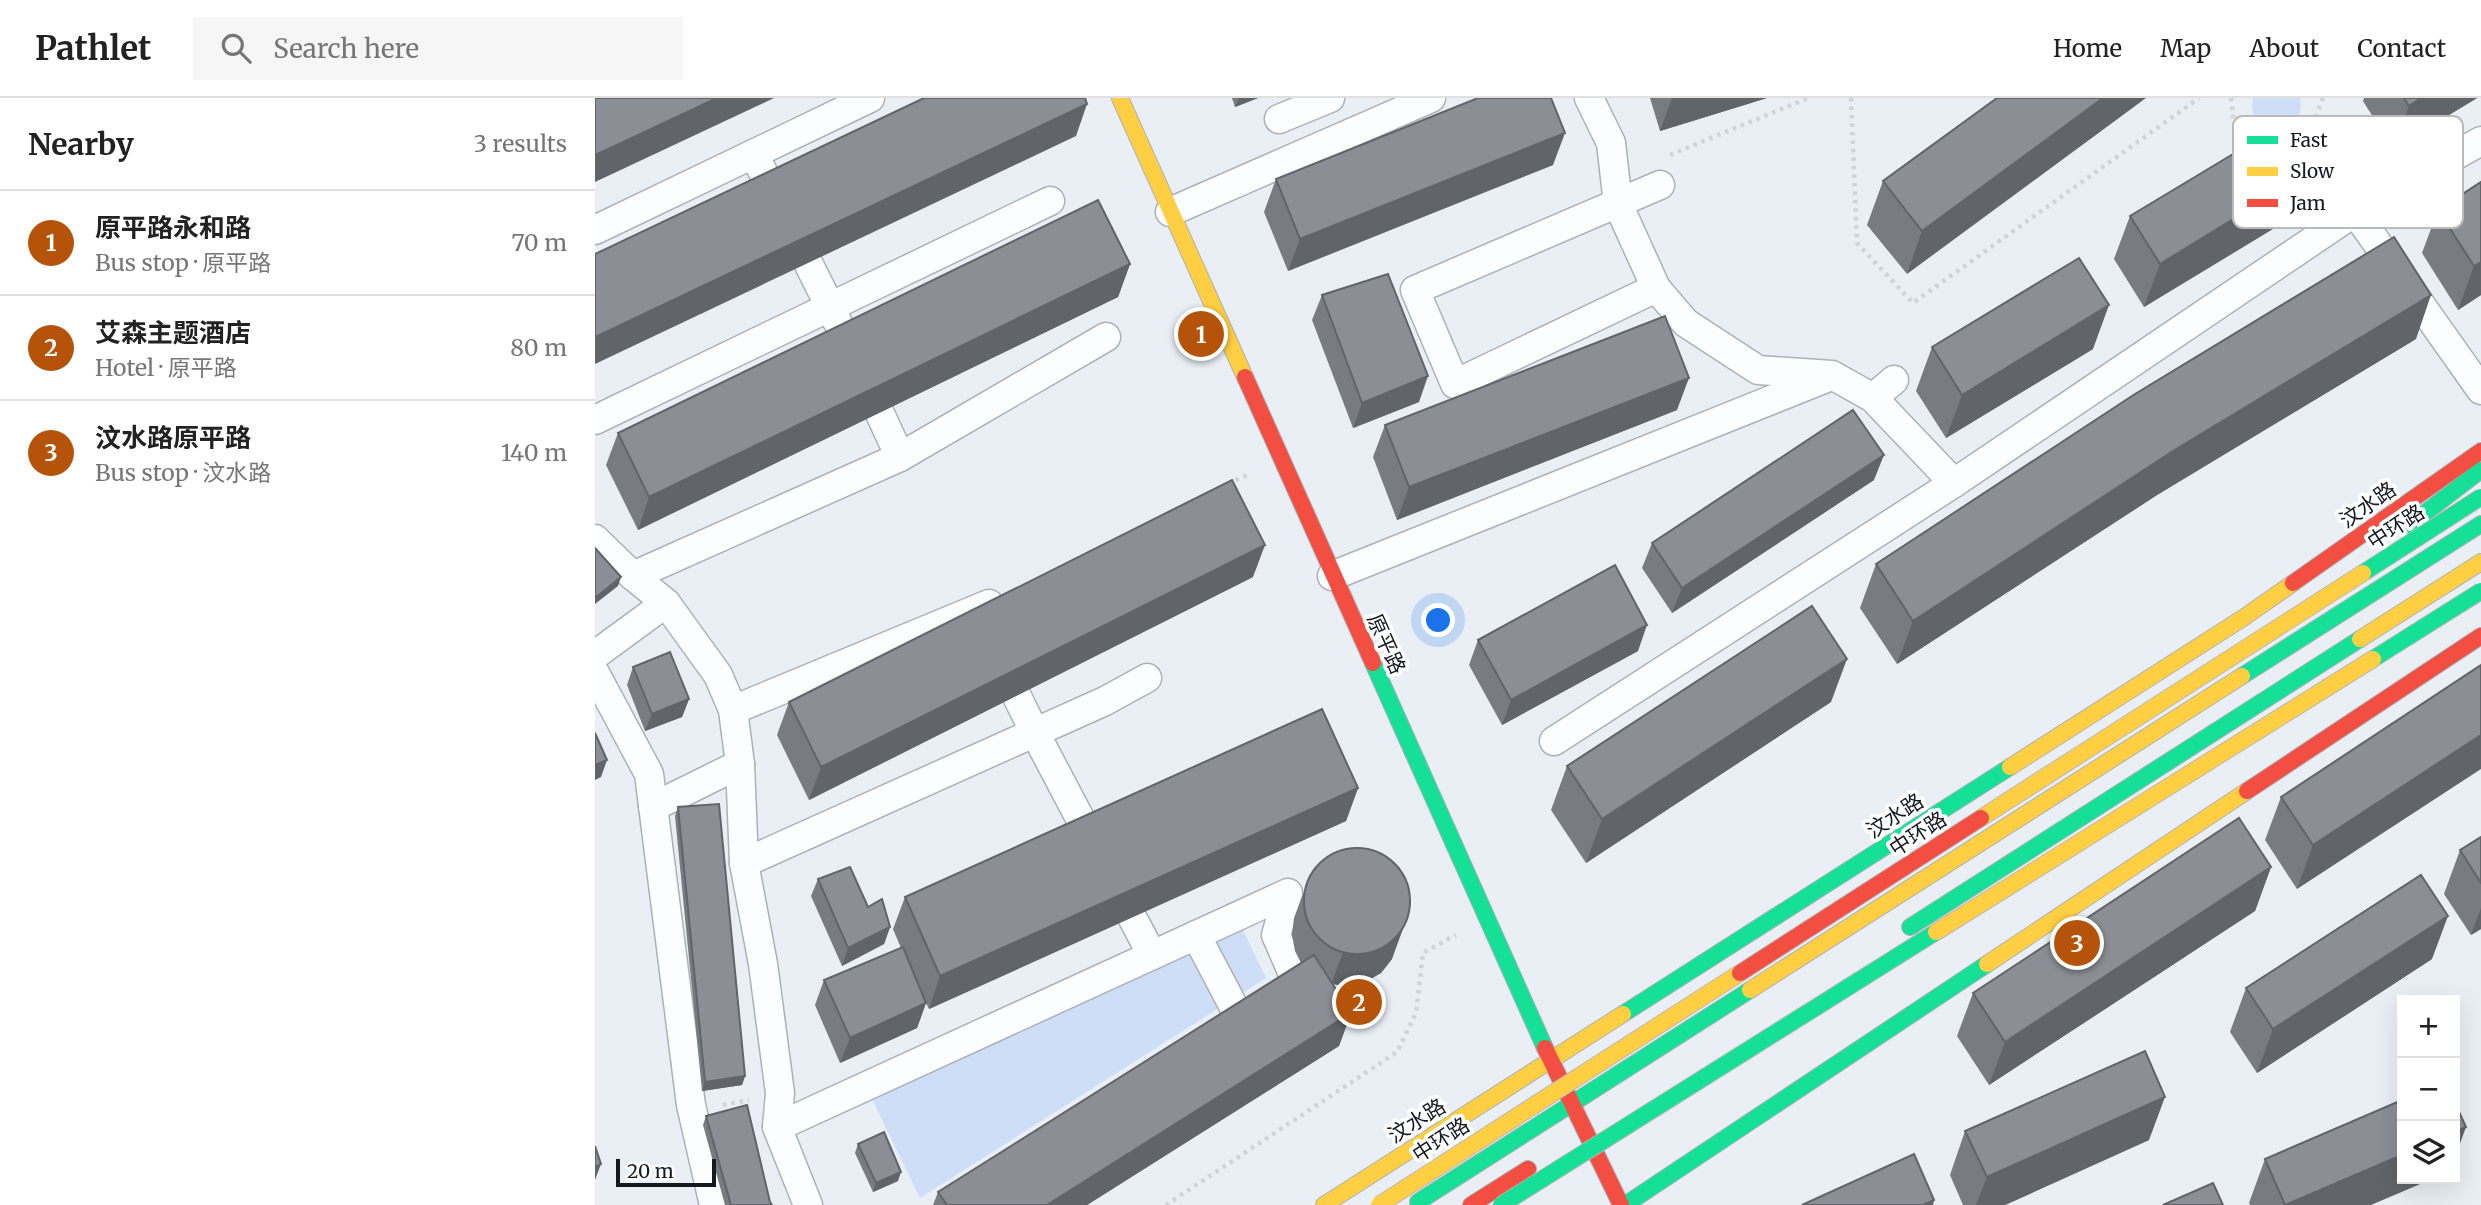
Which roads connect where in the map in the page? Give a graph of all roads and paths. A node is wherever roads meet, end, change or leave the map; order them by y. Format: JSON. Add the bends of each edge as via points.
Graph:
{"nodes":[{"id":1,"x":870,"y":98,"type":"edge"},
{"id":2,"x":1120,"y":98,"type":"edge"},
{"id":3,"x":1330,"y":98,"type":"edge"},
{"id":4,"x":1430,"y":98,"type":"edge"},
{"id":5,"x":1590,"y":98,"type":"edge"},
{"id":6,"x":1808,"y":98,"type":"edge"},
{"id":7,"x":1851,"y":98,"type":"edge"},
{"id":8,"x":2199,"y":98,"type":"edge"},
{"id":9,"x":2231,"y":98,"type":"edge"},
{"id":10,"x":2323,"y":98,"type":"edge"},
{"id":11,"x":2233,"y":116,"type":"edge"},
{"id":12,"x":2316,"y":116,"type":"edge"},
{"id":13,"x":1279,"y":119,"type":"dead end"},
{"id":14,"x":2481,"y":141,"type":"edge"},
{"id":15,"x":2463,"y":151,"type":"edge"},
{"id":16,"x":754,"y":154,"type":"junction"},
{"id":17,"x":1662,"y":172,"type":"joint"},
{"id":18,"x":1050,"y":201,"type":"dead end"},
{"id":19,"x":1618,"y":204,"type":"junction"},
{"id":20,"x":1170,"y":212,"type":"junction"},
{"id":21,"x":2331,"y":228,"type":"edge"},
{"id":22,"x":2366,"y":228,"type":"edge"},
{"id":23,"x":595,"y":230,"type":"edge"},
{"id":24,"x":1656,"y":288,"type":"junction"},
{"id":25,"x":831,"y":307,"type":"junction"},
{"id":26,"x":1106,"y":337,"type":"dead end"},
{"id":27,"x":1832,"y":375,"type":"junction"},
{"id":28,"x":2481,"y":390,"type":"edge"},
{"id":29,"x":595,"y":420,"type":"edge"},
{"id":30,"x":2481,"y":451,"type":"edge"},
{"id":31,"x":900,"y":457,"type":"junction"},
{"id":32,"x":1280,"y":459,"type":"junction"},
{"id":33,"x":2481,"y":470,"type":"edge"},
{"id":34,"x":1954,"y":483,"type":"junction"},
{"id":35,"x":1227,"y":484,"type":"edge"},
{"id":36,"x":2481,"y":497,"type":"edge"},
{"id":37,"x":2481,"y":524,"type":"edge"},
{"id":38,"x":595,"y":539,"type":"edge"},
{"id":39,"x":2481,"y":562,"type":"edge"},
{"id":40,"x":632,"y":576,"type":"junction"},
{"id":41,"x":1332,"y":576,"type":"junction"},
{"id":42,"x":2481,"y":591,"type":"edge"},
{"id":43,"x":1011,"y":592,"type":"edge"},
{"id":44,"x":666,"y":603,"type":"junction"},
{"id":45,"x":975,"y":611,"type":"junction"},
{"id":46,"x":2243,"y":618,"type":"junction"},
{"id":47,"x":2279,"y":627,"type":"junction"},
{"id":48,"x":2481,"y":636,"type":"edge"},
{"id":49,"x":595,"y":655,"type":"edge"},
{"id":50,"x":595,"y":673,"type":"edge"},
{"id":51,"x":1147,"y":678,"type":"dead end"},
{"id":52,"x":733,"y":710,"type":"junction"},
{"id":53,"x":2175,"y":719,"type":"junction"},
{"id":54,"x":1035,"y":733,"type":"junction"},
{"id":55,"x":1554,"y":741,"type":"dead end"},
{"id":56,"x":740,"y":764,"type":"junction"},
{"id":57,"x":653,"y":807,"type":"junction"},
{"id":58,"x":744,"y":863,"type":"junction"},
{"id":59,"x":1487,"y":919,"type":"junction"},
{"id":60,"x":1196,"y":935,"type":"junction"},
{"id":61,"x":1892,"y":938,"type":"dead end"},
{"id":62,"x":1152,"y":955,"type":"junction"},
{"id":63,"x":1293,"y":974,"type":"edge"},
{"id":64,"x":1236,"y":1011,"type":"edge"},
{"id":65,"x":1551,"y":1061,"type":"junction"},
{"id":66,"x":1681,"y":1073,"type":"dead end"},
{"id":67,"x":780,"y":1093,"type":"junction"},
{"id":68,"x":1572,"y":1105,"type":"junction"},
{"id":69,"x":692,"y":1111,"type":"junction"},
{"id":70,"x":777,"y":1127,"type":"junction"},
{"id":71,"x":1586,"y":1133,"type":"junction"},
{"id":72,"x":714,"y":1205,"type":"edge"},
{"id":73,"x":808,"y":1205,"type":"edge"},
{"id":74,"x":1166,"y":1205,"type":"edge"},
{"id":75,"x":1324,"y":1205,"type":"edge"},
{"id":76,"x":1378,"y":1205,"type":"edge"},
{"id":77,"x":1414,"y":1205,"type":"edge"},
{"id":78,"x":1471,"y":1205,"type":"edge"},
{"id":79,"x":1501,"y":1205,"type":"edge"},
{"id":80,"x":1623,"y":1205,"type":"edge"}],
"edges":[{"from":1,"to":16,"type":"street"},
{"from":2,"to":20,"type":"main road","name":"原平路"},
{"from":3,"to":13,"type":"street"},
{"from":4,"to":20,"type":"street"},
{"from":5,"to":19,"type":"street","via":[[1611,143]]},
{"from":6,"to":17,"type":"path"},
{"from":7,"to":8,"type":"path","via":[[1857,243],[1913,303]]},
{"from":9,"to":11,"type":"path"},
{"from":10,"to":12,"type":"path"},
{"from":14,"to":15,"type":"street"},
{"from":16,"to":23,"type":"street"},
{"from":16,"to":25,"type":"street"},
{"from":17,"to":19,"type":"street"},
{"from":18,"to":25,"type":"street"},
{"from":19,"to":24,"type":"street"},
{"from":19,"to":24,"type":"street","via":[[1416,290],[1455,384]]},
{"from":20,"to":32,"type":"main road","name":"原平路"},
{"from":21,"to":34,"type":"street"},
{"from":22,"to":28,"type":"street"},
{"from":24,"to":27,"type":"street","via":[[1686,323],[1758,370]]},
{"from":25,"to":29,"type":"street"},
{"from":25,"to":31,"type":"street"},
{"from":26,"to":31,"type":"street"},
{"from":27,"to":34,"type":"street","via":[[1884,389]]},
{"from":27,"to":41,"type":"street"},
{"from":30,"to":46,"type":"main road","name":"汶水路"},
{"from":31,"to":40,"type":"street"},
{"from":32,"to":35,"type":"path"},
{"from":32,"to":41,"type":"main road","name":"原平路"},
{"from":33,"to":47,"type":"main road","bridge":true},
{"from":34,"to":55,"type":"street"},
{"from":36,"to":47,"type":"main road","name":"中环路","bridge":true},
{"from":37,"to":53,"type":"main road"},
{"from":38,"to":40,"type":"street"},
{"from":39,"to":61,"type":"main road"},
{"from":40,"to":44,"type":"street"},
{"from":41,"to":59,"type":"main road","name":"原平路"},
{"from":42,"to":79,"type":"main road","bridge":true},
{"from":43,"to":45,"type":"street"},
{"from":44,"to":49,"type":"street"},
{"from":44,"to":52,"type":"street","via":[[718,675]]},
{"from":45,"to":52,"type":"street"},
{"from":45,"to":54,"type":"street"},
{"from":46,"to":53,"type":"main road"},
{"from":46,"to":65,"type":"main road","name":"汶水路"},
{"from":47,"to":76,"type":"main road","name":"中环路","bridge":true},
{"from":48,"to":80,"type":"main road"},
{"from":50,"to":57,"type":"street","via":[[649,774]]},
{"from":51,"to":54,"type":"street"},
{"from":52,"to":56,"type":"street"},
{"from":53,"to":68,"type":"main road"},
{"from":54,"to":58,"type":"street"},
{"from":54,"to":62,"type":"street"},
{"from":56,"to":57,"type":"street"},
{"from":56,"to":58,"type":"street"},
{"from":57,"to":69,"type":"street"},
{"from":58,"to":67,"type":"street"},
{"from":59,"to":65,"type":"main road","name":"原平路"},
{"from":59,"to":74,"type":"path","via":[[1423,953],[1416,1013],[1397,1052]]},
{"from":60,"to":62,"type":"street"},
{"from":60,"to":63,"type":"street","via":[[1288,893],[1276,934]]},
{"from":60,"to":64,"type":"street"},
{"from":62,"to":70,"type":"street"},
{"from":65,"to":68,"type":"main road","name":"原平路"},
{"from":65,"to":75,"type":"main road","name":"汶水路"},
{"from":66,"to":71,"type":"main road"},
{"from":67,"to":69,"type":"path"},
{"from":67,"to":70,"type":"street"},
{"from":68,"to":71,"type":"main road","name":"原平路"},
{"from":68,"to":77,"type":"main road"},
{"from":69,"to":72,"type":"street"},
{"from":70,"to":73,"type":"street"},
{"from":71,"to":78,"type":"main road"},
{"from":71,"to":80,"type":"main road","name":"原平路"}]}
